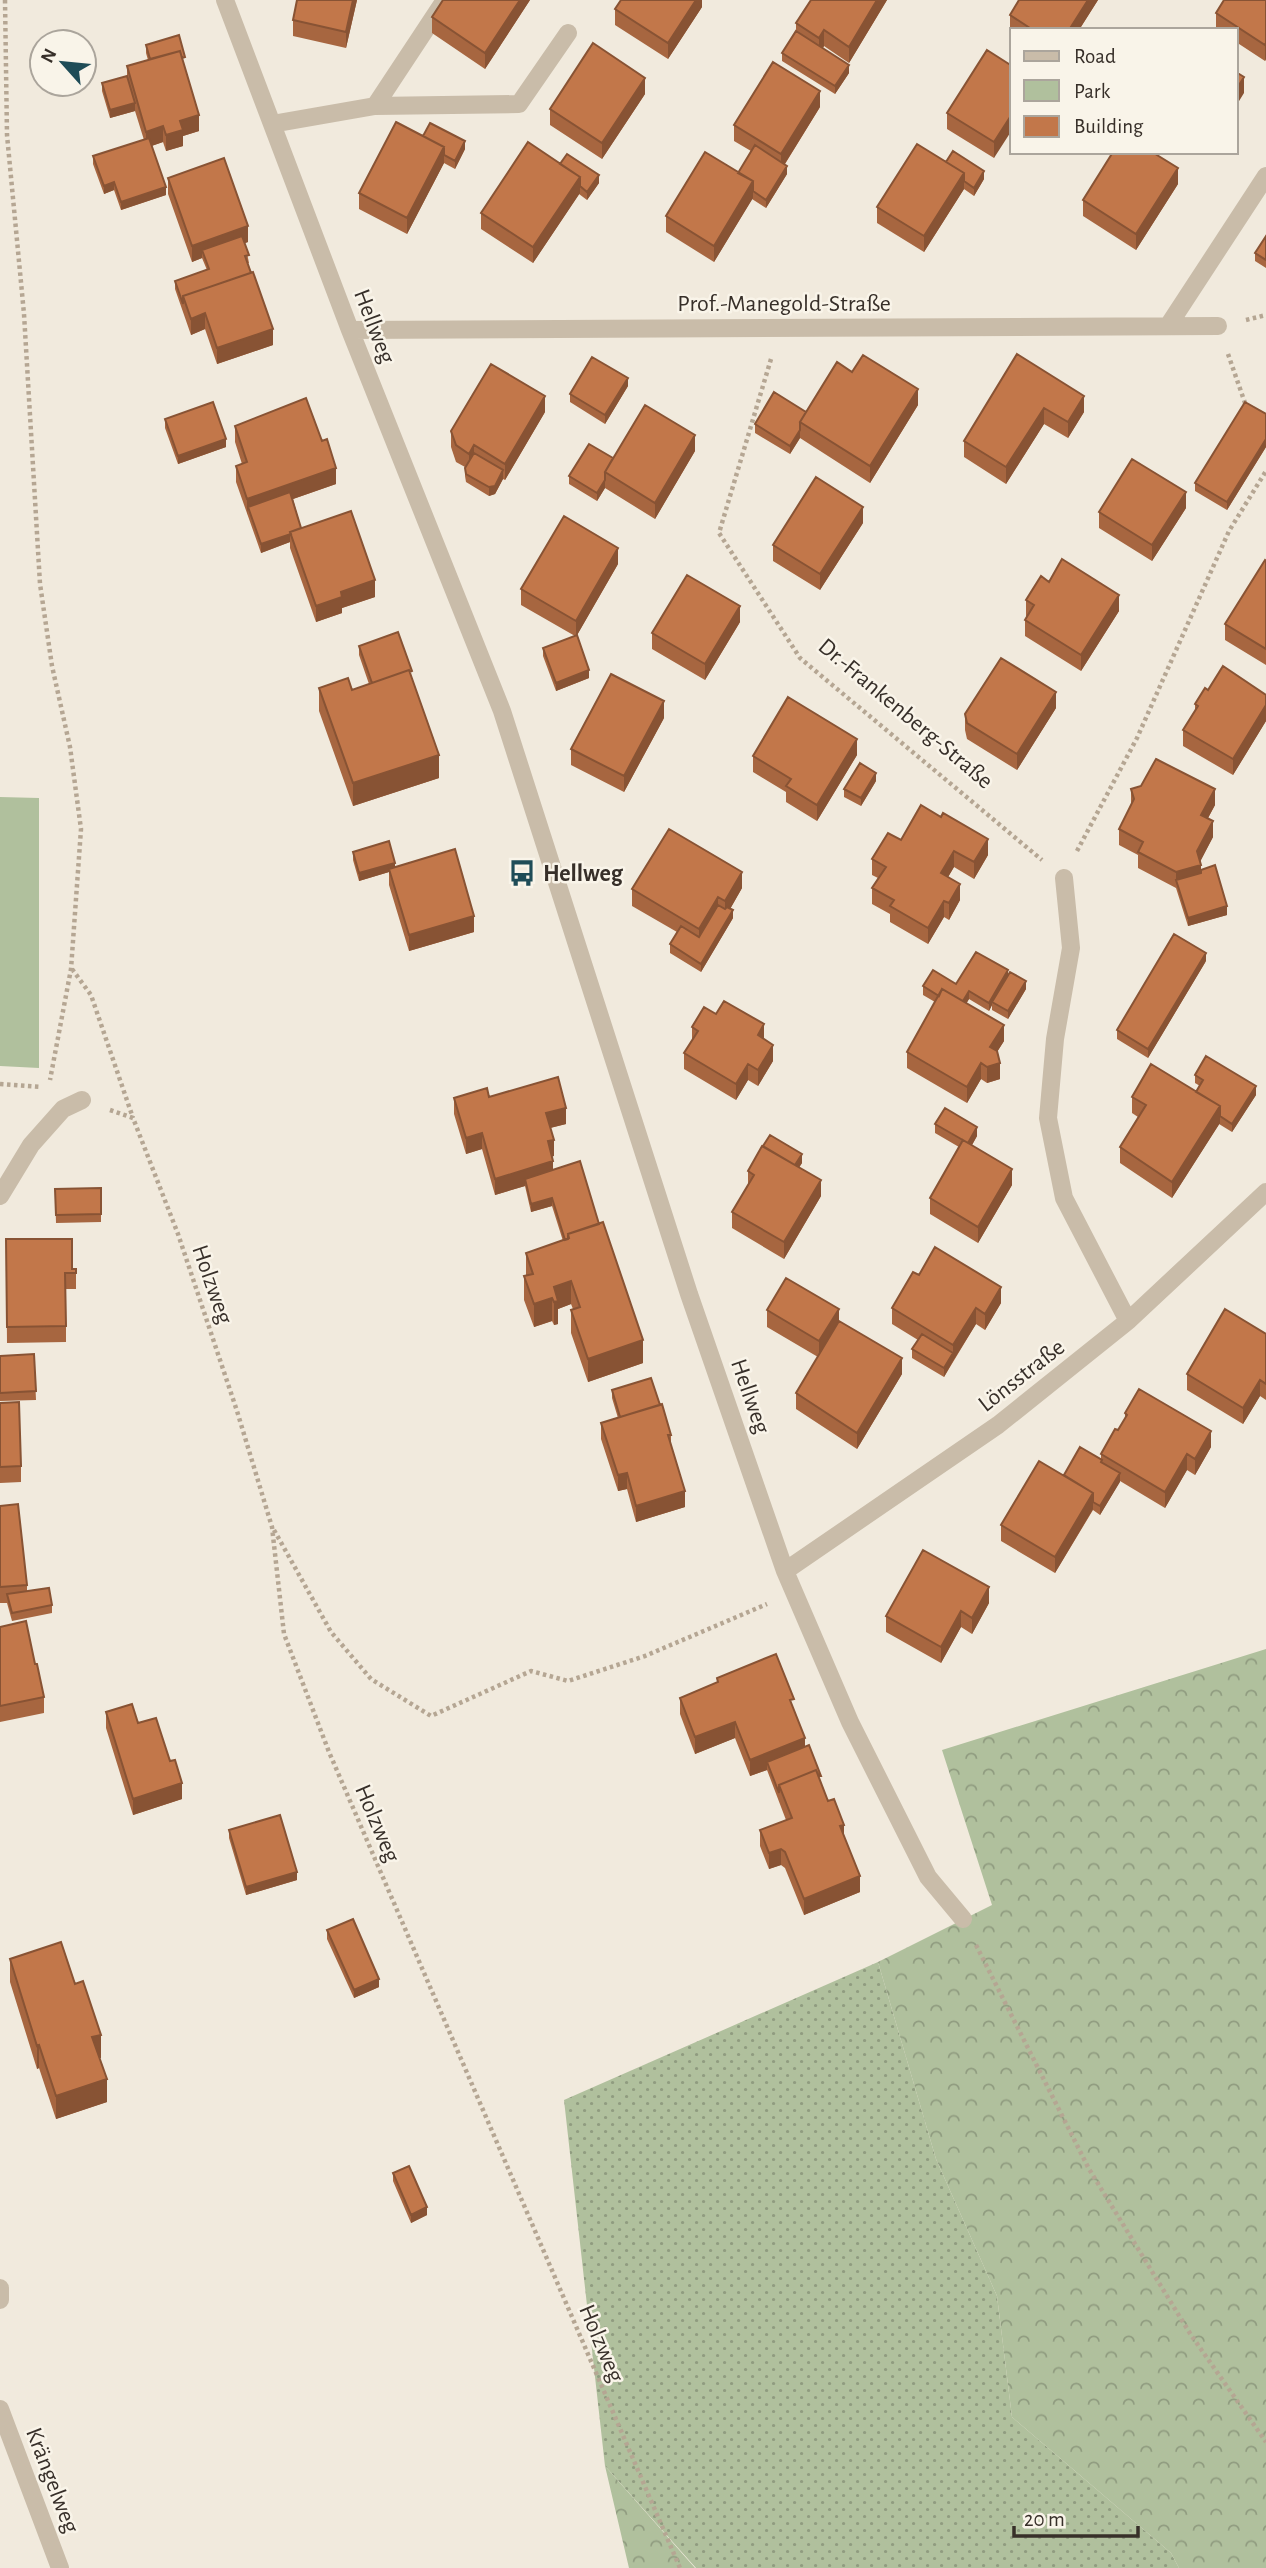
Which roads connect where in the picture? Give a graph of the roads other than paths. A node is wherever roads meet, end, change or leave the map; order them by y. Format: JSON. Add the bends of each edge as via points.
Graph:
{"nodes":[{"id":1,"x":225,"y":0,"type":"edge"},
{"id":2,"x":445,"y":0,"type":"edge"},
{"id":3,"x":568,"y":33,"type":"dead end"},
{"id":4,"x":375,"y":106,"type":"junction"},
{"id":5,"x":272,"y":124,"type":"junction"},
{"id":6,"x":1266,"y":176,"type":"edge"},
{"id":7,"x":1218,"y":326,"type":"road end"},
{"id":8,"x":1168,"y":327,"type":"junction"},
{"id":9,"x":350,"y":330,"type":"junction"},
{"id":10,"x":1064,"y":878,"type":"road end"},
{"id":11,"x":82,"y":1100,"type":"road end"},
{"id":12,"x":1266,"y":1192,"type":"edge"},
{"id":13,"x":0,"y":1196,"type":"edge"},
{"id":14,"x":1128,"y":1321,"type":"junction"},
{"id":15,"x":785,"y":1571,"type":"junction"},
{"id":16,"x":963,"y":1919,"type":"road end"},
{"id":17,"x":0,"y":2288,"type":"edge"},
{"id":18,"x":0,"y":2300,"type":"edge"},
{"id":19,"x":0,"y":2409,"type":"edge"},
{"id":20,"x":60,"y":2568,"type":"edge"}],
"edges":[{"from":1,"to":5,"type":"street","name":"Hellweg"},
{"from":2,"to":4,"type":"street"},
{"from":3,"to":4,"type":"street","via":[[520,104]]},
{"from":4,"to":5,"type":"street"},
{"from":5,"to":9,"type":"street","name":"Hellweg"},
{"from":6,"to":8,"type":"street"},
{"from":7,"to":8,"type":"street","name":"Prof.-Manegold-Straße"},
{"from":8,"to":9,"type":"street","name":"Prof.-Manegold-Straße"},
{"from":9,"to":15,"type":"street","name":"Hellweg","via":[[502,711],[690,1294]]},
{"from":10,"to":14,"type":"street","via":[[1071,948],[1055,1039],[1048,1118],[1064,1198]]},
{"from":11,"to":13,"type":"street","via":[[63,1109],[31,1145]]},
{"from":12,"to":14,"type":"street","name":"Lönsstraße"},
{"from":14,"to":15,"type":"street","name":"Lönsstraße","via":[[998,1425]]},
{"from":15,"to":16,"type":"street","name":"Hellweg","via":[[850,1723],[928,1877]]},
{"from":17,"to":18,"type":"street"},
{"from":19,"to":20,"type":"street","name":"Krängelweg"}]}
